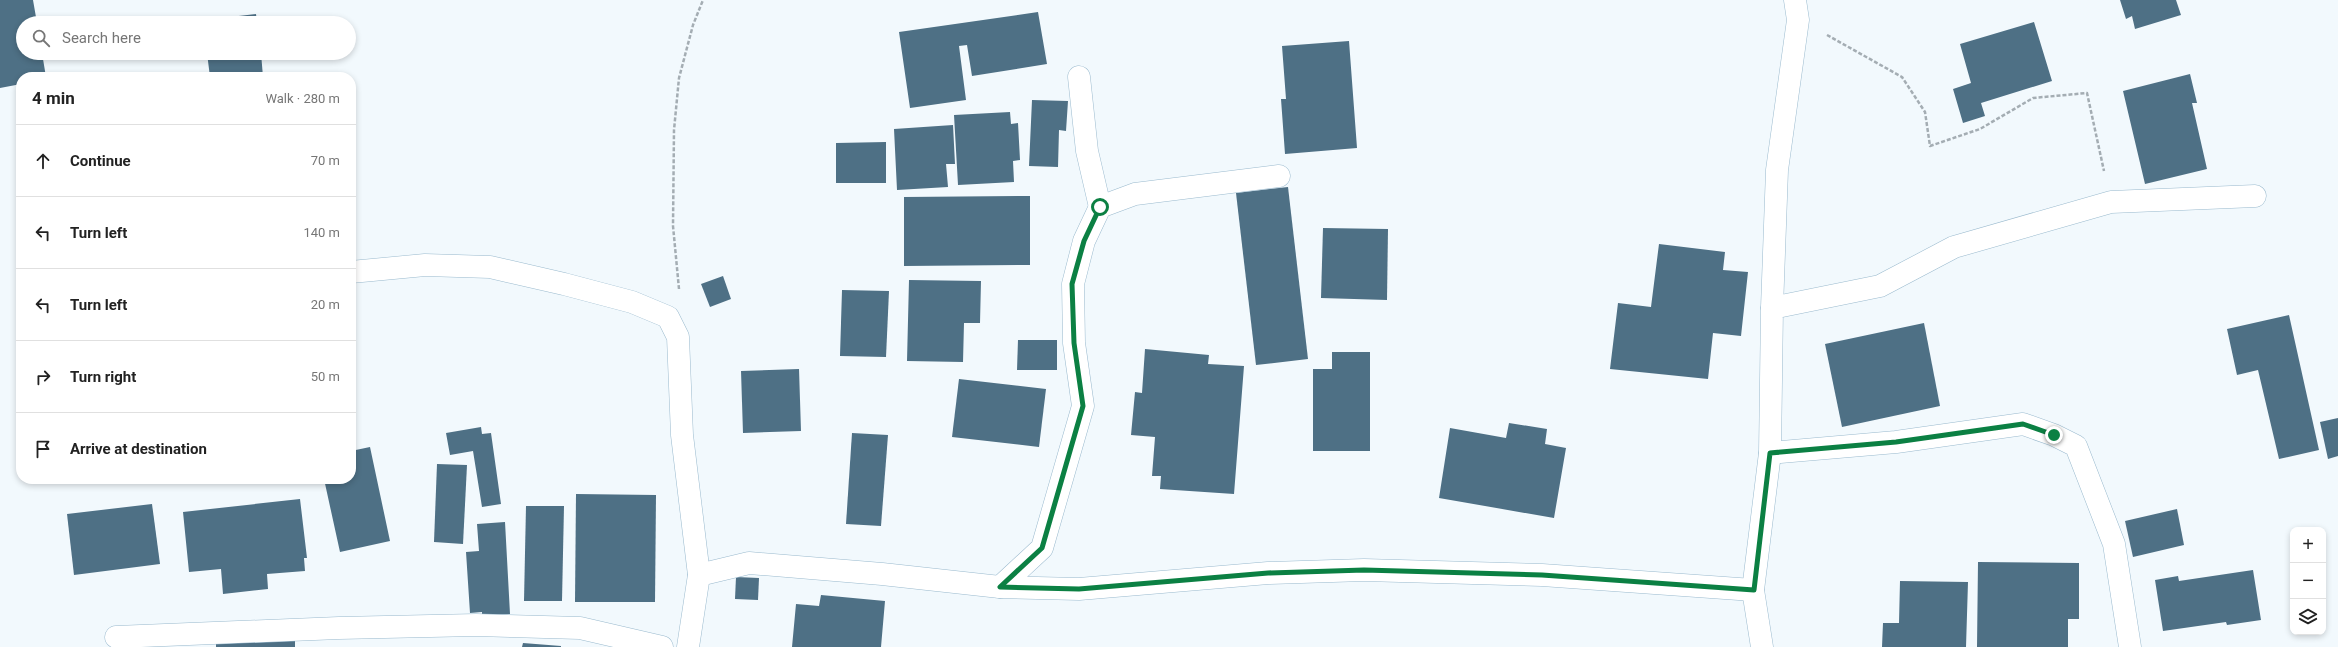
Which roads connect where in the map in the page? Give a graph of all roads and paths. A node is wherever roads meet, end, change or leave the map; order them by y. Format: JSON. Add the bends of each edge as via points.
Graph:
{"nodes":[{"id":1,"x":703,"y":0,"type":"edge"},
{"id":2,"x":1796,"y":10,"type":"edge"},
{"id":3,"x":1079,"y":76,"type":"dead end"},
{"id":4,"x":1279,"y":176,"type":"dead end"},
{"id":5,"x":2255,"y":196,"type":"dead end"},
{"id":6,"x":2111,"y":202,"type":"junction"},
{"id":7,"x":1100,"y":207,"type":"junction"},
{"id":8,"x":356,"y":272,"type":"edge"},
{"id":9,"x":1772,"y":308,"type":"junction"},
{"id":10,"x":668,"y":317,"type":"junction"},
{"id":11,"x":1770,"y":453,"type":"junction"},
{"id":12,"x":699,"y":575,"type":"junction"},
{"id":13,"x":1000,"y":587,"type":"junction"},
{"id":14,"x":1754,"y":590,"type":"junction"},
{"id":15,"x":116,"y":637,"type":"dead end"},
{"id":16,"x":662,"y":647,"type":"edge"},
{"id":17,"x":688,"y":647,"type":"edge"},
{"id":18,"x":1762,"y":647,"type":"edge"},
{"id":19,"x":2130,"y":647,"type":"edge"}],
"edges":[{"from":1,"to":10,"type":"path","via":[[693,25],[679,78],[674,130],[673,226],[679,288]]},
{"from":2,"to":6,"type":"path","via":[[1902,76],[1925,112],[1930,146],[1980,129],[2033,98],[2087,93]]},
{"from":2,"to":9,"type":"street","via":[[1777,170]]},
{"from":3,"to":7,"type":"street","via":[[1087,151]]},
{"from":4,"to":7,"type":"street","via":[[1135,194]]},
{"from":5,"to":6,"type":"street"},
{"from":6,"to":9,"type":"street","via":[[1954,247],[1880,286]]},
{"from":7,"to":13,"type":"street","via":[[1084,241],[1072,284],[1074,343],[1083,406],[1042,548]]},
{"from":8,"to":10,"type":"street","via":[[425,265],[490,267],[632,302]]},
{"from":9,"to":11,"type":"street"},
{"from":10,"to":12,"type":"street","via":[[678,337],[682,435]]},
{"from":11,"to":14,"type":"street"},
{"from":11,"to":19,"type":"street","via":[[1896,442],[2023,424],[2076,446],[2114,544]]},
{"from":12,"to":13,"type":"street","via":[[750,563]]},
{"from":12,"to":17,"type":"street"},
{"from":13,"to":14,"type":"street","via":[[1079,589],[1268,573],[1364,570],[1542,575]]},
{"from":14,"to":18,"type":"street"},
{"from":15,"to":16,"type":"street","via":[[476,625],[580,628]]}]}
